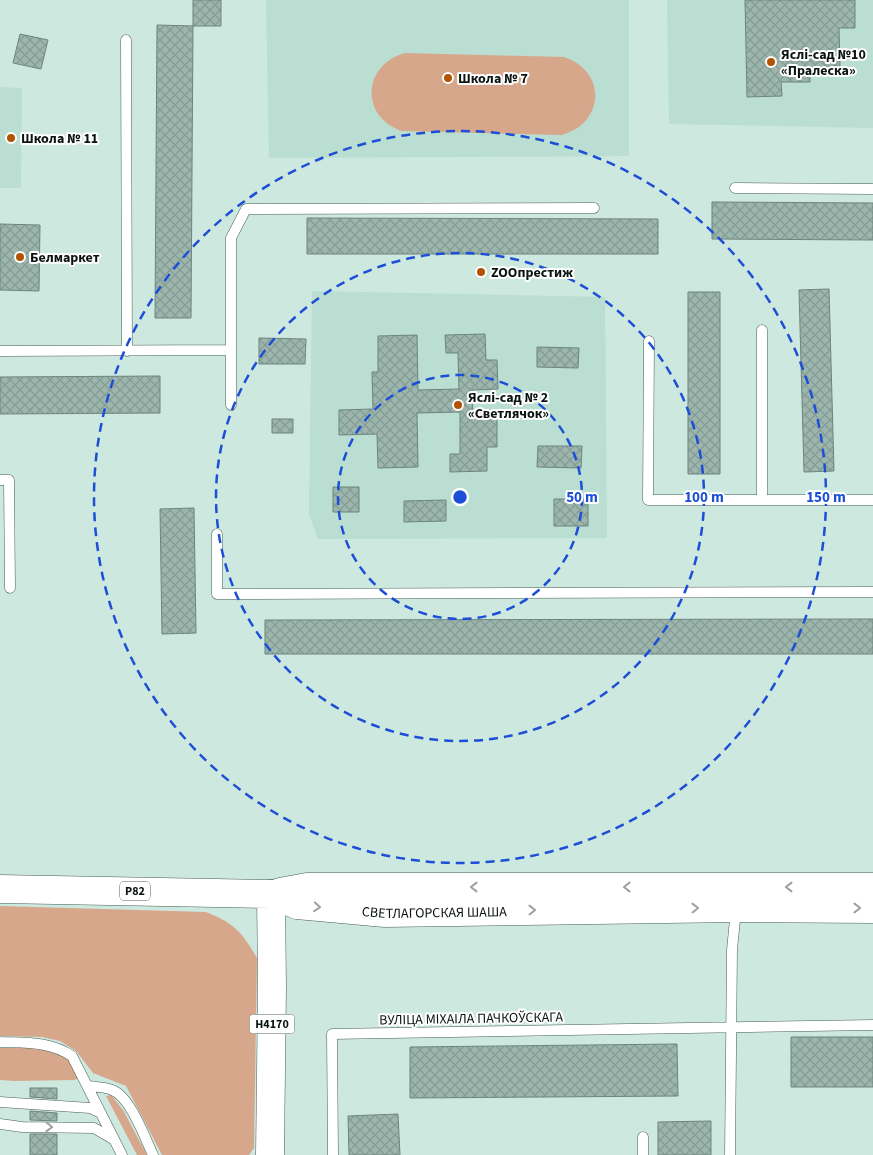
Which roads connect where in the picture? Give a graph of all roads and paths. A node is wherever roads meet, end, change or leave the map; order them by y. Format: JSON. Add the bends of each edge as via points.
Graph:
{"nodes":[{"id":1,"x":126,"y":40,"type":"dead end"},
{"id":2,"x":735,"y":188,"type":"dead end"},
{"id":3,"x":873,"y":189,"type":"edge"},
{"id":4,"x":594,"y":208,"type":"dead end"},
{"id":5,"x":762,"y":330,"type":"dead end"},
{"id":6,"x":648,"y":341,"type":"dead end"},
{"id":7,"x":231,"y":350,"type":"junction"},
{"id":8,"x":0,"y":351,"type":"edge"},
{"id":9,"x":127,"y":351,"type":"junction"},
{"id":10,"x":231,"y":405,"type":"dead end"},
{"id":11,"x":0,"y":480,"type":"edge"},
{"id":12,"x":762,"y":500,"type":"junction"},
{"id":13,"x":873,"y":500,"type":"edge"},
{"id":14,"x":217,"y":534,"type":"dead end"},
{"id":15,"x":10,"y":588,"type":"dead end"},
{"id":16,"x":873,"y":592,"type":"edge"},
{"id":17,"x":873,"y":887,"type":"edge"},
{"id":18,"x":0,"y":889,"type":"edge"},
{"id":19,"x":271,"y":894,"type":"junction"},
{"id":20,"x":736,"y":908,"type":"junction"},
{"id":21,"x":873,"y":908,"type":"edge"},
{"id":22,"x":873,"y":1025,"type":"edge"},
{"id":23,"x":731,"y":1028,"type":"junction"},
{"id":24,"x":0,"y":1042,"type":"edge"},
{"id":25,"x":88,"y":1086,"type":"junction"},
{"id":26,"x":0,"y":1102,"type":"edge"},
{"id":27,"x":101,"y":1113,"type":"junction"},
{"id":28,"x":0,"y":1124,"type":"edge"},
{"id":29,"x":643,"y":1137,"type":"dead end"},
{"id":30,"x":114,"y":1138,"type":"junction"},
{"id":31,"x":122,"y":1155,"type":"edge"},
{"id":32,"x":153,"y":1155,"type":"edge"},
{"id":33,"x":270,"y":1155,"type":"edge"},
{"id":34,"x":333,"y":1155,"type":"edge"},
{"id":35,"x":643,"y":1155,"type":"edge"},
{"id":36,"x":730,"y":1155,"type":"edge"}],
"edges":[{"from":1,"to":9,"type":"lane"},
{"from":2,"to":3,"type":"lane"},
{"from":4,"to":7,"type":"lane","via":[[246,208],[231,238]]},
{"from":5,"to":12,"type":"lane"},
{"from":6,"to":12,"type":"lane","via":[[648,500]]},
{"from":7,"to":9,"type":"lane"},
{"from":7,"to":10,"type":"lane"},
{"from":8,"to":9,"type":"lane"},
{"from":11,"to":15,"type":"lane","via":[[9,480]]},
{"from":12,"to":13,"type":"lane"},
{"from":14,"to":16,"type":"lane","via":[[217,594]]},
{"from":17,"to":19,"type":"main road","one_way":true,"via":[[307,887]]},
{"from":18,"to":19,"type":"main road","name":"СВЕТЛАГОРСКАЯ ШАША","number":"Р82"},
{"from":19,"to":20,"type":"main road","name":"СВЕТЛАГОРСКАЯ ШАША","number":"Р82","one_way":true,"via":[[297,905],[385,913]]},
{"from":19,"to":33,"type":"main road","number":"Н4170"},
{"from":20,"to":21,"type":"main road","name":"СВЕТЛАГОРСКАЯ ШАША","number":"Р82","one_way":true},
{"from":20,"to":23,"type":"lane"},
{"from":22,"to":23,"type":"lane"},
{"from":23,"to":34,"type":"lane","name":"ВУЛІЦА МІХАІЛА ПАЧКОЎСКАГА","via":[[332,1034]]},
{"from":23,"to":36,"type":"lane"},
{"from":24,"to":25,"type":"lane","via":[[44,1043],[60,1048],[72,1056]]},
{"from":25,"to":27,"type":"lane"},
{"from":25,"to":32,"type":"lane","via":[[111,1089],[120,1094]]},
{"from":26,"to":27,"type":"lane","via":[[90,1108]]},
{"from":27,"to":30,"type":"lane"},
{"from":28,"to":30,"type":"lane","one_way":true,"via":[[94,1128]]},
{"from":29,"to":35,"type":"lane"},
{"from":30,"to":31,"type":"lane"}]}
